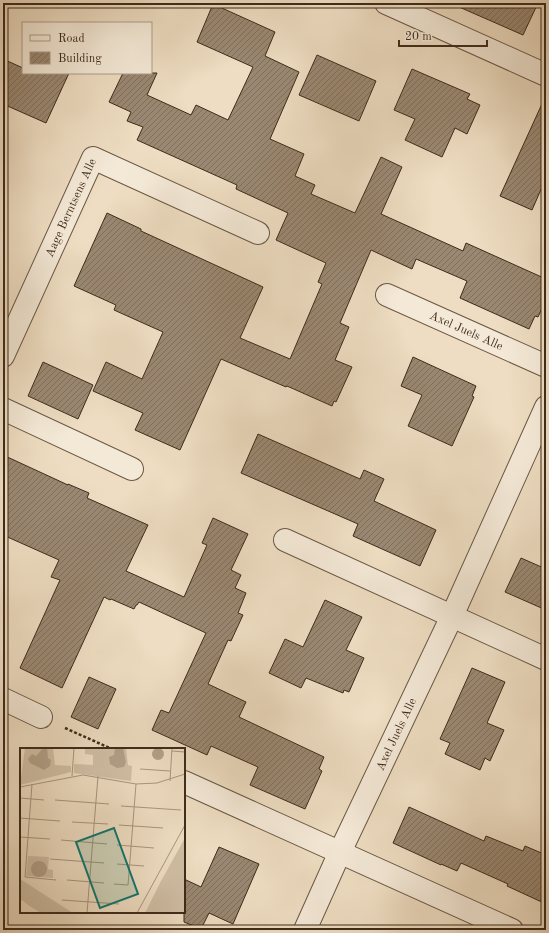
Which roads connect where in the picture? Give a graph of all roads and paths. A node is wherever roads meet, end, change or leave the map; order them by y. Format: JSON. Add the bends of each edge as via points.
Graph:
{"nodes":[{"id":1,"x":386,"y":3,"type":"edge"},
{"id":2,"x":546,"y":75,"type":"edge"},
{"id":3,"x":258,"y":233,"type":"dead end"},
{"id":4,"x":387,"y":295,"type":"dead end"},
{"id":5,"x":3,"y":356,"type":"edge"},
{"id":6,"x":546,"y":366,"type":"edge"},
{"id":7,"x":546,"y":407,"type":"edge"},
{"id":8,"x":3,"y":409,"type":"edge"},
{"id":9,"x":132,"y":469,"type":"dead end"},
{"id":10,"x":285,"y":540,"type":"dead end"},
{"id":11,"x":452,"y":616,"type":"junction"},
{"id":12,"x":546,"y":659,"type":"edge"},
{"id":13,"x":3,"y":700,"type":"edge"},
{"id":14,"x":41,"y":717,"type":"joint"},
{"id":15,"x":110,"y":748,"type":"edge"},
{"id":16,"x":185,"y":782,"type":"edge"},
{"id":17,"x":340,"y":852,"type":"junction"},
{"id":18,"x":305,"y":930,"type":"edge"},
{"id":19,"x":512,"y":930,"type":"edge"}],
"edges":[{"from":1,"to":2,"type":"street"},
{"from":3,"to":5,"type":"street","name":"Aage Berntsens Alle","via":[[93,158]]},
{"from":4,"to":6,"type":"street","name":"Axel Juels Alle"},
{"from":7,"to":11,"type":"street","name":"Axel Juels Alle"},
{"from":8,"to":9,"type":"street"},
{"from":10,"to":11,"type":"street"},
{"from":11,"to":12,"type":"street"},
{"from":11,"to":17,"type":"street","name":"Axel Juels Alle"},
{"from":13,"to":14,"type":"street"},
{"from":14,"to":15,"type":"path"},
{"from":16,"to":17,"type":"street"},
{"from":17,"to":18,"type":"street","name":"Axel Juels Alle"},
{"from":17,"to":19,"type":"street"}]}
